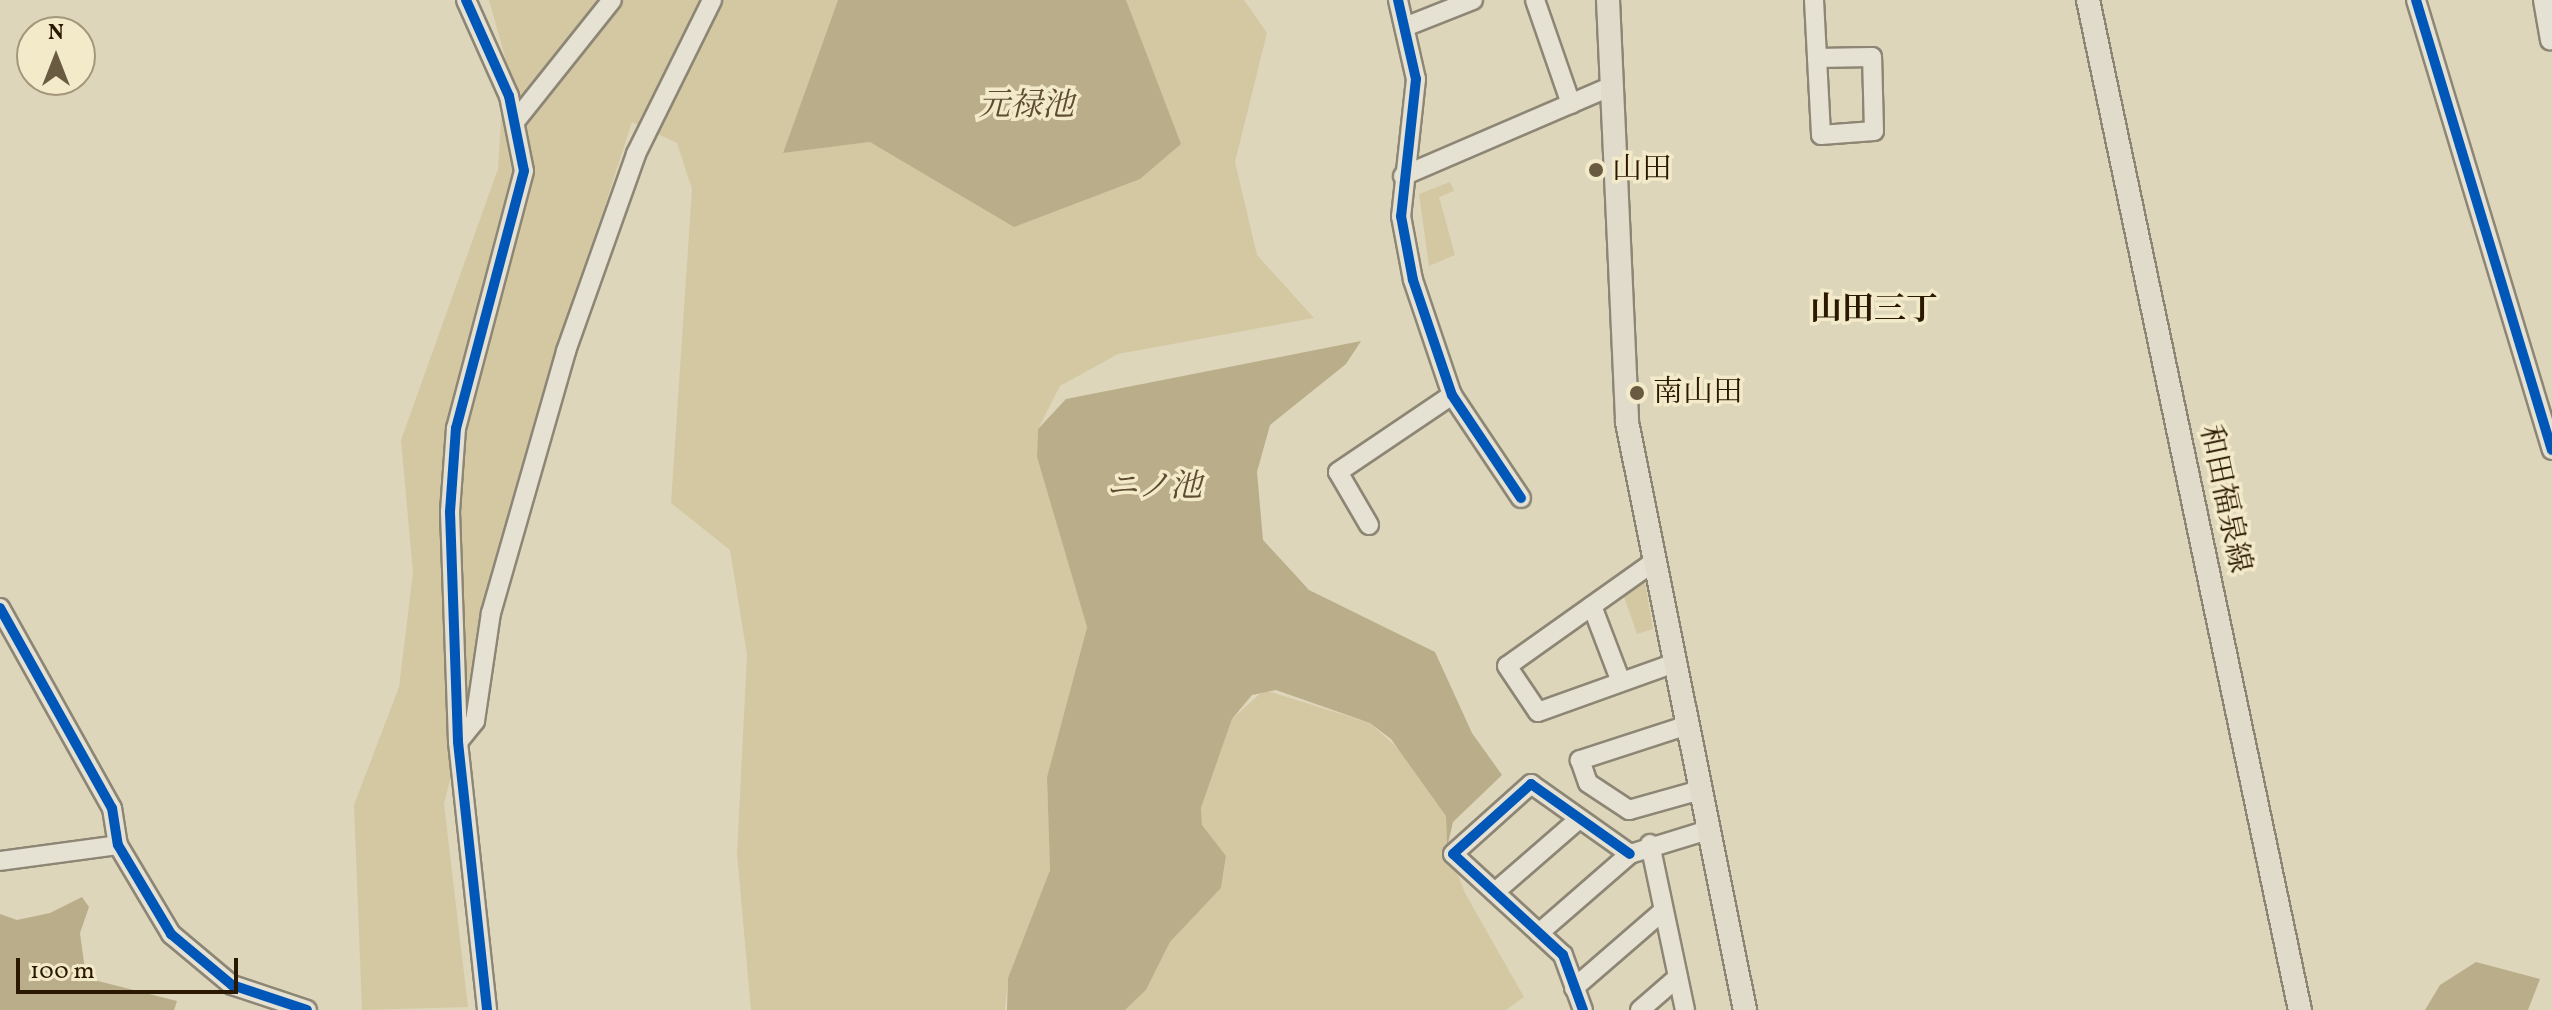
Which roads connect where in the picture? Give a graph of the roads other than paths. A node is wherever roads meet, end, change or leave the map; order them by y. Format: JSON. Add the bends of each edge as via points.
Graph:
{"nodes":[{"id":1,"x":466,"y":0,"type":"edge"},
{"id":2,"x":612,"y":0,"type":"edge"},
{"id":3,"x":712,"y":0,"type":"edge"},
{"id":4,"x":1398,"y":0,"type":"edge"},
{"id":5,"x":1473,"y":0,"type":"edge"},
{"id":6,"x":1535,"y":0,"type":"edge"},
{"id":7,"x":1608,"y":0,"type":"edge"},
{"id":8,"x":1814,"y":0,"type":"edge"},
{"id":9,"x":2088,"y":0,"type":"edge"},
{"id":10,"x":2416,"y":0,"type":"edge"},
{"id":11,"x":2543,"y":0,"type":"edge"},
{"id":12,"x":1407,"y":26,"type":"junction"},
{"id":13,"x":2550,"y":40,"type":"edge"},
{"id":14,"x":1817,"y":58,"type":"junction"},
{"id":15,"x":1612,"y":86,"type":"junction"},
{"id":16,"x":1571,"y":104,"type":"junction"},
{"id":17,"x":517,"y":119,"type":"junction"},
{"id":18,"x":1403,"y":176,"type":"junction"},
{"id":19,"x":1452,"y":395,"type":"junction"},
{"id":20,"x":2552,"y":450,"type":"edge"},
{"id":21,"x":1521,"y":498,"type":"dead end"},
{"id":22,"x":1369,"y":525,"type":"dead end"},
{"id":23,"x":1655,"y":561,"type":"junction"},
{"id":24,"x":1592,"y":606,"type":"junction"},
{"id":25,"x":0,"y":608,"type":"edge"},
{"id":26,"x":1675,"y":663,"type":"junction"},
{"id":27,"x":1621,"y":682,"type":"junction"},
{"id":28,"x":1688,"y":725,"type":"junction"},
{"id":29,"x":458,"y":742,"type":"junction"},
{"id":30,"x":1700,"y":790,"type":"junction"},
{"id":31,"x":1579,"y":819,"type":"junction"},
{"id":32,"x":1708,"y":830,"type":"junction"},
{"id":33,"x":1650,"y":844,"type":"junction"},
{"id":34,"x":118,"y":845,"type":"junction"},
{"id":35,"x":1630,"y":854,"type":"junction"},
{"id":36,"x":0,"y":861,"type":"edge"},
{"id":37,"x":1495,"y":892,"type":"junction"},
{"id":38,"x":1663,"y":911,"type":"junction"},
{"id":39,"x":1539,"y":933,"type":"junction"},
{"id":40,"x":1678,"y":977,"type":"junction"},
{"id":41,"x":1574,"y":988,"type":"junction"},
{"id":42,"x":307,"y":1010,"type":"edge"},
{"id":43,"x":487,"y":1010,"type":"edge"},
{"id":44,"x":1583,"y":1010,"type":"edge"},
{"id":45,"x":1640,"y":1010,"type":"edge"},
{"id":46,"x":1685,"y":1010,"type":"edge"},
{"id":47,"x":1745,"y":1010,"type":"edge"},
{"id":48,"x":2300,"y":1010,"type":"edge"}],
"edges":[{"from":1,"to":17,"type":"street"},
{"from":2,"to":17,"type":"street"},
{"from":3,"to":29,"type":"street","via":[[636,154],[566,351],[491,613],[475,721]]},
{"from":4,"to":12,"type":"street"},
{"from":5,"to":12,"type":"street"},
{"from":6,"to":16,"type":"street"},
{"from":7,"to":15,"type":"main road"},
{"from":8,"to":14,"type":"street"},
{"from":9,"to":48,"type":"main road","name":"和田福泉線"},
{"from":10,"to":20,"type":"street"},
{"from":11,"to":13,"type":"street"},
{"from":12,"to":18,"type":"street","via":[[1416,79]]},
{"from":14,"to":14,"type":"street","via":[[1872,57],[1874,131],[1821,135]]},
{"from":15,"to":16,"type":"street"},
{"from":15,"to":23,"type":"main road","via":[[1626,410]]},
{"from":16,"to":18,"type":"street"},
{"from":17,"to":29,"type":"street","via":[[519,195],[456,428],[450,512]]},
{"from":18,"to":19,"type":"street","via":[[1401,216],[1413,280]]},
{"from":19,"to":21,"type":"street"},
{"from":19,"to":22,"type":"street","via":[[1338,472]]},
{"from":23,"to":24,"type":"street"},
{"from":23,"to":26,"type":"main road"},
{"from":24,"to":27,"type":"street"},
{"from":24,"to":27,"type":"street","via":[[1507,666],[1538,712]]},
{"from":25,"to":34,"type":"street","via":[[112,808]]},
{"from":26,"to":27,"type":"street"},
{"from":26,"to":28,"type":"main road"},
{"from":28,"to":30,"type":"main road"},
{"from":28,"to":30,"type":"street","via":[[1580,760],[1588,783],[1629,810]]},
{"from":29,"to":43,"type":"street"},
{"from":30,"to":32,"type":"main road"},
{"from":31,"to":35,"type":"street"},
{"from":31,"to":37,"type":"street"},
{"from":31,"to":37,"type":"street","via":[[1531,784],[1453,854]]},
{"from":32,"to":33,"type":"street"},
{"from":32,"to":47,"type":"main road"},
{"from":33,"to":35,"type":"street"},
{"from":33,"to":38,"type":"street"},
{"from":34,"to":36,"type":"street","via":[[38,862]]},
{"from":34,"to":42,"type":"street","via":[[171,934],[232,985]]},
{"from":35,"to":39,"type":"street"},
{"from":37,"to":39,"type":"street"},
{"from":38,"to":40,"type":"street"},
{"from":38,"to":41,"type":"street"},
{"from":39,"to":41,"type":"street","via":[[1563,955]]},
{"from":40,"to":45,"type":"street"},
{"from":40,"to":46,"type":"street"},
{"from":41,"to":44,"type":"street"}]}
